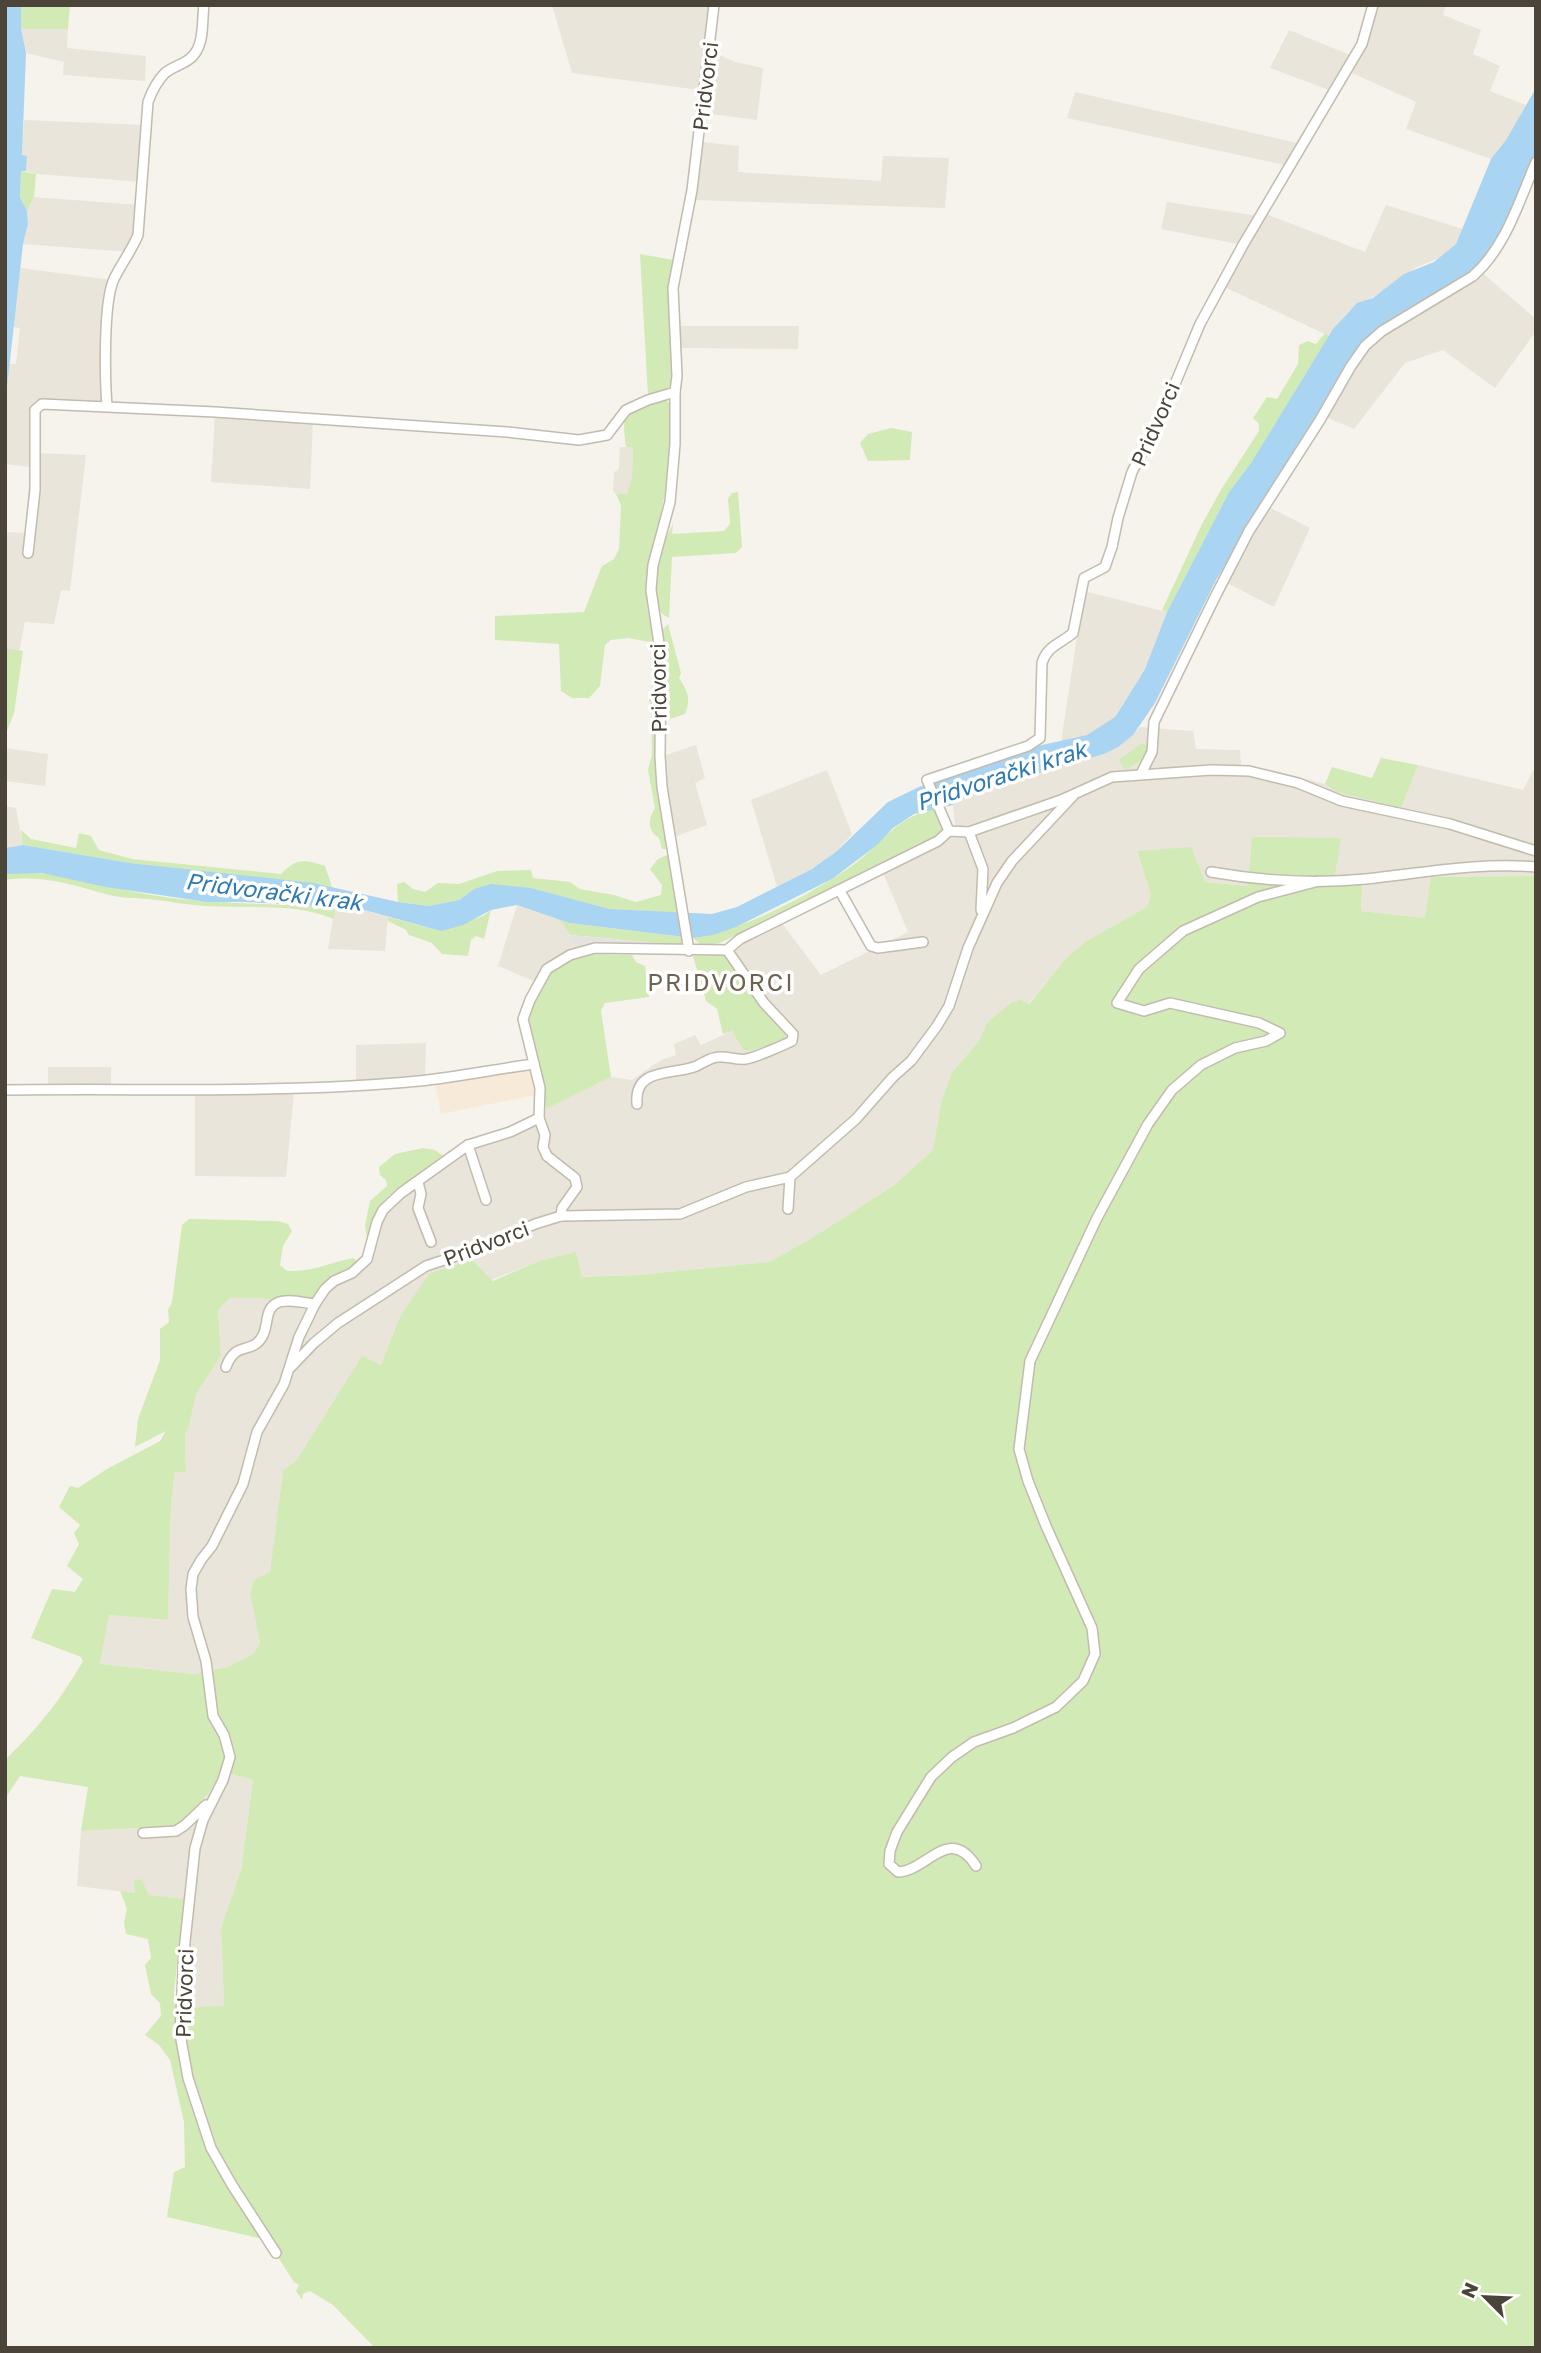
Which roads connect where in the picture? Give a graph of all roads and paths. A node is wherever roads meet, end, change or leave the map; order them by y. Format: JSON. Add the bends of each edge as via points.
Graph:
{"nodes":[{"id":1,"x":204,"y":5,"type":"edge"},
{"id":2,"x":714,"y":5,"type":"edge"},
{"id":3,"x":1373,"y":5,"type":"edge"},
{"id":4,"x":1536,"y":162,"type":"edge"},
{"id":5,"x":675,"y":392,"type":"junction"},
{"id":6,"x":107,"y":406,"type":"junction"},
{"id":7,"x":28,"y":553,"type":"dead end"},
{"id":8,"x":1141,"y":774,"type":"junction"},
{"id":9,"x":1077,"y":792,"type":"junction"},
{"id":10,"x":949,"y":831,"type":"junction"},
{"id":11,"x":969,"y":832,"type":"junction"},
{"id":12,"x":1536,"y":851,"type":"edge"},
{"id":13,"x":1536,"y":867,"type":"edge"},
{"id":14,"x":1211,"y":872,"type":"dead end"},
{"id":15,"x":1319,"y":881,"type":"junction"},
{"id":16,"x":840,"y":891,"type":"junction"},
{"id":17,"x":981,"y":915,"type":"junction"},
{"id":18,"x":923,"y":942,"type":"dead end"},
{"id":19,"x":727,"y":950,"type":"junction"},
{"id":20,"x":690,"y":951,"type":"junction"},
{"id":21,"x":534,"y":1063,"type":"junction"},
{"id":22,"x":5,"y":1090,"type":"edge"},
{"id":23,"x":637,"y":1104,"type":"dead end"},
{"id":24,"x":539,"y":1118,"type":"junction"},
{"id":25,"x":468,"y":1145,"type":"junction"},
{"id":26,"x":790,"y":1177,"type":"junction"},
{"id":27,"x":418,"y":1182,"type":"junction"},
{"id":28,"x":486,"y":1200,"type":"dead end"},
{"id":29,"x":788,"y":1209,"type":"dead end"},
{"id":30,"x":561,"y":1216,"type":"junction"},
{"id":31,"x":431,"y":1242,"type":"dead end"},
{"id":32,"x":315,"y":1304,"type":"junction"},
{"id":33,"x":226,"y":1367,"type":"dead end"},
{"id":34,"x":289,"y":1370,"type":"junction"},
{"id":35,"x":212,"y":1799,"type":"junction"},
{"id":36,"x":144,"y":1833,"type":"dead end"},
{"id":37,"x":976,"y":1866,"type":"dead end"},
{"id":38,"x":276,"y":2253,"type":"dead end"}],
"edges":[{"from":1,"to":6,"type":"street","via":[[195,54],[166,72],[148,102],[138,236],[113,281],[108,307]]},
{"from":2,"to":5,"type":"street","name":"Pridvorci","via":[[692,190],[673,288]]},
{"from":3,"to":10,"type":"street","name":"Pridvorci","via":[[1358,50],[1200,324],[1132,472],[1109,559],[1105,567],[1084,578],[1073,633],[1045,655],[1040,738],[927,780]]},
{"from":4,"to":8,"type":"street","via":[[1485,266],[1382,331],[1350,366],[1220,586],[1154,722],[1152,752]]},
{"from":5,"to":6,"type":"street","via":[[626,410],[607,435],[579,440]]},
{"from":5,"to":20,"type":"street","name":"Pridvorci","via":[[670,502],[651,590],[661,657],[662,787]]},
{"from":6,"to":7,"type":"street","via":[[42,404],[35,410],[35,490]]},
{"from":8,"to":9,"type":"street","via":[[1112,777]]},
{"from":8,"to":12,"type":"street","via":[[1249,771],[1298,783],[1342,801],[1450,824]]},
{"from":9,"to":11,"type":"street"},
{"from":9,"to":17,"type":"street","via":[[1012,861]]},
{"from":10,"to":11,"type":"street"},
{"from":10,"to":16,"type":"street"},
{"from":11,"to":17,"type":"street","via":[[983,869]]},
{"from":13,"to":15,"type":"street","via":[[1468,867]]},
{"from":14,"to":15,"type":"street"},
{"from":15,"to":37,"type":"street","via":[[1258,897],[1183,931],[1139,969],[1117,1003],[1144,1011],[1170,1003],[1259,1023],[1280,1034],[1235,1048],[1201,1066],[1172,1090],[1148,1124],[1097,1219],[1030,1361],[1019,1449],[1046,1526],[1092,1628],[1095,1654],[1083,1681],[1056,1707],[974,1742],[931,1777],[890,1851],[889,1864],[898,1872],[942,1849],[969,1855]]},
{"from":16,"to":18,"type":"street","via":[[871,946]]},
{"from":16,"to":19,"type":"street","via":[[770,923]]},
{"from":17,"to":26,"type":"street","via":[[949,1006],[937,1026],[856,1119]]},
{"from":19,"to":20,"type":"street"},
{"from":19,"to":23,"type":"street","via":[[764,1003],[793,1034],[792,1041],[750,1059],[715,1057],[655,1075],[642,1083],[636,1093]]},
{"from":20,"to":21,"type":"street","via":[[596,948],[555,962],[538,983],[523,1019]]},
{"from":21,"to":22,"type":"street","via":[[422,1081],[353,1086]]},
{"from":21,"to":24,"type":"street","via":[[540,1088]]},
{"from":24,"to":25,"type":"street","name":"Pridvorci"},
{"from":24,"to":30,"type":"street","via":[[547,1156],[575,1178],[578,1187]]},
{"from":25,"to":27,"type":"street","name":"Pridvorci"},
{"from":25,"to":28,"type":"street"},
{"from":26,"to":29,"type":"street"},
{"from":26,"to":30,"type":"street","name":"Pridvorci","via":[[746,1187],[680,1214]]},
{"from":27,"to":31,"type":"street","via":[[418,1208]]},
{"from":27,"to":32,"type":"street","name":"Pridvorci","via":[[383,1210],[367,1259],[334,1281]]},
{"from":30,"to":34,"type":"street","name":"Pridvorci","via":[[426,1266],[338,1323]]},
{"from":32,"to":33,"type":"street","via":[[281,1301],[273,1305],[263,1336],[233,1354]]},
{"from":32,"to":34,"type":"street","name":"Pridvorci"},
{"from":34,"to":35,"type":"street","name":"Pridvorci","via":[[263,1419],[243,1484],[193,1574],[193,1617],[206,1661],[211,1707],[230,1757]]},
{"from":35,"to":36,"type":"street","name":"Pridvorci","via":[[176,1831]]},
{"from":35,"to":38,"type":"street","name":"Pridvorci","via":[[195,1848],[180,2008],[181,2046],[211,2148]]}]}
